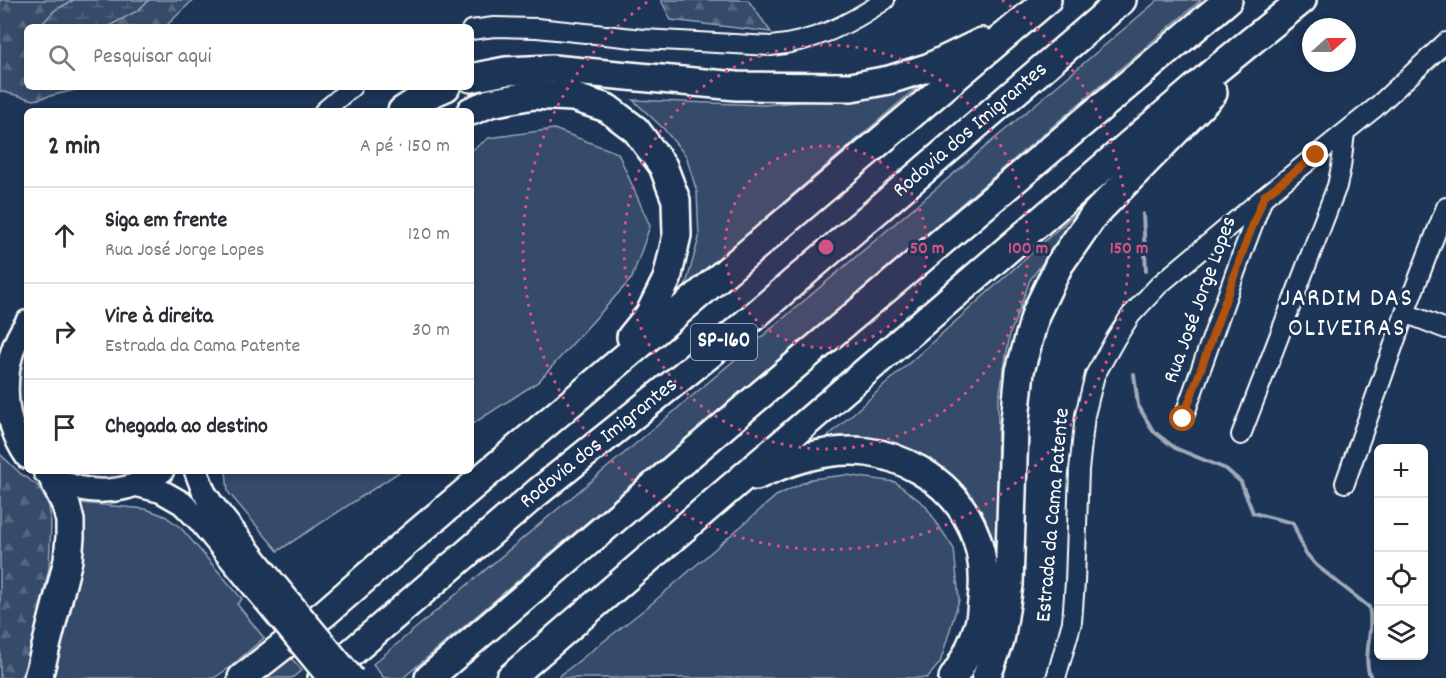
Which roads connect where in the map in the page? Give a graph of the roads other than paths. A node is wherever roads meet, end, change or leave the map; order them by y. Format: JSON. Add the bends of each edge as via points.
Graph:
{"nodes":[{"id":1,"x":885,"y":0,"type":"edge"},
{"id":2,"x":1122,"y":0,"type":"edge"},
{"id":3,"x":1228,"y":0,"type":"edge"},
{"id":4,"x":1303,"y":0,"type":"edge"},
{"id":5,"x":1037,"y":8,"type":"edge"},
{"id":6,"x":474,"y":30,"type":"edge"},
{"id":7,"x":1446,"y":42,"type":"edge"},
{"id":8,"x":474,"y":77,"type":"edge"},
{"id":9,"x":348,"y":90,"type":"edge"},
{"id":10,"x":439,"y":90,"type":"edge"},
{"id":11,"x":328,"y":108,"type":"edge"},
{"id":12,"x":407,"y":108,"type":"edge"},
{"id":13,"x":474,"y":110,"type":"edge"},
{"id":14,"x":1346,"y":132,"type":"junction"},
{"id":15,"x":1264,"y":196,"type":"junction"},
{"id":16,"x":1446,"y":207,"type":"edge"},
{"id":17,"x":1405,"y":313,"type":"junction"},
{"id":18,"x":24,"y":321,"type":"edge"},
{"id":19,"x":24,"y":324,"type":"edge"},
{"id":20,"x":1446,"y":329,"type":"edge"},
{"id":21,"x":0,"y":333,"type":"edge"},
{"id":22,"x":596,"y":381,"type":"junction"},
{"id":23,"x":2,"y":414,"type":"edge"},
{"id":24,"x":1183,"y":419,"type":"dead end"},
{"id":25,"x":1241,"y":435,"type":"dead end"},
{"id":26,"x":24,"y":453,"type":"edge"},
{"id":27,"x":157,"y":474,"type":"edge"},
{"id":28,"x":197,"y":474,"type":"edge"},
{"id":29,"x":48,"y":475,"type":"edge"},
{"id":30,"x":1345,"y":483,"type":"dead end"},
{"id":31,"x":137,"y":485,"type":"junction"},
{"id":32,"x":730,"y":488,"type":"junction"},
{"id":33,"x":265,"y":585,"type":"junction"},
{"id":34,"x":38,"y":678,"type":"edge"},
{"id":35,"x":242,"y":678,"type":"edge"},
{"id":36,"x":322,"y":678,"type":"edge"},
{"id":37,"x":329,"y":678,"type":"edge"},
{"id":38,"x":353,"y":678,"type":"edge"},
{"id":39,"x":429,"y":678,"type":"edge"},
{"id":40,"x":510,"y":678,"type":"edge"},
{"id":41,"x":953,"y":678,"type":"edge"},
{"id":42,"x":986,"y":678,"type":"edge"},
{"id":43,"x":1056,"y":678,"type":"edge"}],
"edges":[{"from":1,"to":6,"type":"street","via":[[821,36],[786,45],[643,39],[537,28]]},
{"from":2,"to":36,"type":"highway","name":"Rodovia dos Imigrantes","number":"SP-160","via":[[710,354],[538,492]]},
{"from":3,"to":39,"type":"highway","number":"SP-160"},
{"from":4,"to":32,"type":"highway","via":[[1217,69]]},
{"from":4,"to":42,"type":"highway","via":[[1094,215],[1059,265],[1036,313],[1020,371],[1014,430],[1010,585],[1000,641]]},
{"from":5,"to":8,"type":"highway","via":[[973,48],[930,67],[851,87],[737,86],[552,69]]},
{"from":5,"to":22,"type":"highway"},
{"from":7,"to":14,"type":"street","name":"Estrada da Cama Patente"},
{"from":9,"to":11,"type":"street"},
{"from":10,"to":12,"type":"highway"},
{"from":13,"to":22,"type":"highway","via":[[532,95],[573,97],[608,108],[636,130],[663,166],[676,201],[676,235],[667,279],[649,315]]},
{"from":14,"to":15,"type":"street","name":"Estrada da Cama Patente"},
{"from":14,"to":25,"type":"street","via":[[1337,186]]},
{"from":15,"to":24,"type":"street","name":"Rua José Jorge Lopes"},
{"from":15,"to":43,"type":"street","name":"Estrada da Cama Patente","via":[[1159,285],[1131,315],[1095,375],[1080,459],[1072,622]]},
{"from":16,"to":17,"type":"street"},
{"from":17,"to":20,"type":"street"},
{"from":17,"to":30,"type":"street"},
{"from":18,"to":21,"type":"main road"},
{"from":19,"to":23,"type":"main road","via":[[4,365]]},
{"from":22,"to":35,"type":"highway","via":[[325,613]]},
{"from":23,"to":26,"type":"main road"},
{"from":27,"to":31,"type":"main road"},
{"from":28,"to":33,"type":"main road","via":[[204,492]]},
{"from":29,"to":31,"type":"main road","via":[[94,490]]},
{"from":29,"to":34,"type":"highway","via":[[66,505],[70,537],[68,560]]},
{"from":31,"to":33,"type":"main road","via":[[182,502]]},
{"from":32,"to":40,"type":"highway"},
{"from":32,"to":41,"type":"highway","via":[[779,465],[839,452],[867,452],[901,460],[932,477],[955,499],[972,525],[981,554],[984,588],[979,623]]},
{"from":33,"to":37,"type":"main road","bridge":true},
{"from":33,"to":38,"type":"main road","bridge":true}]}
